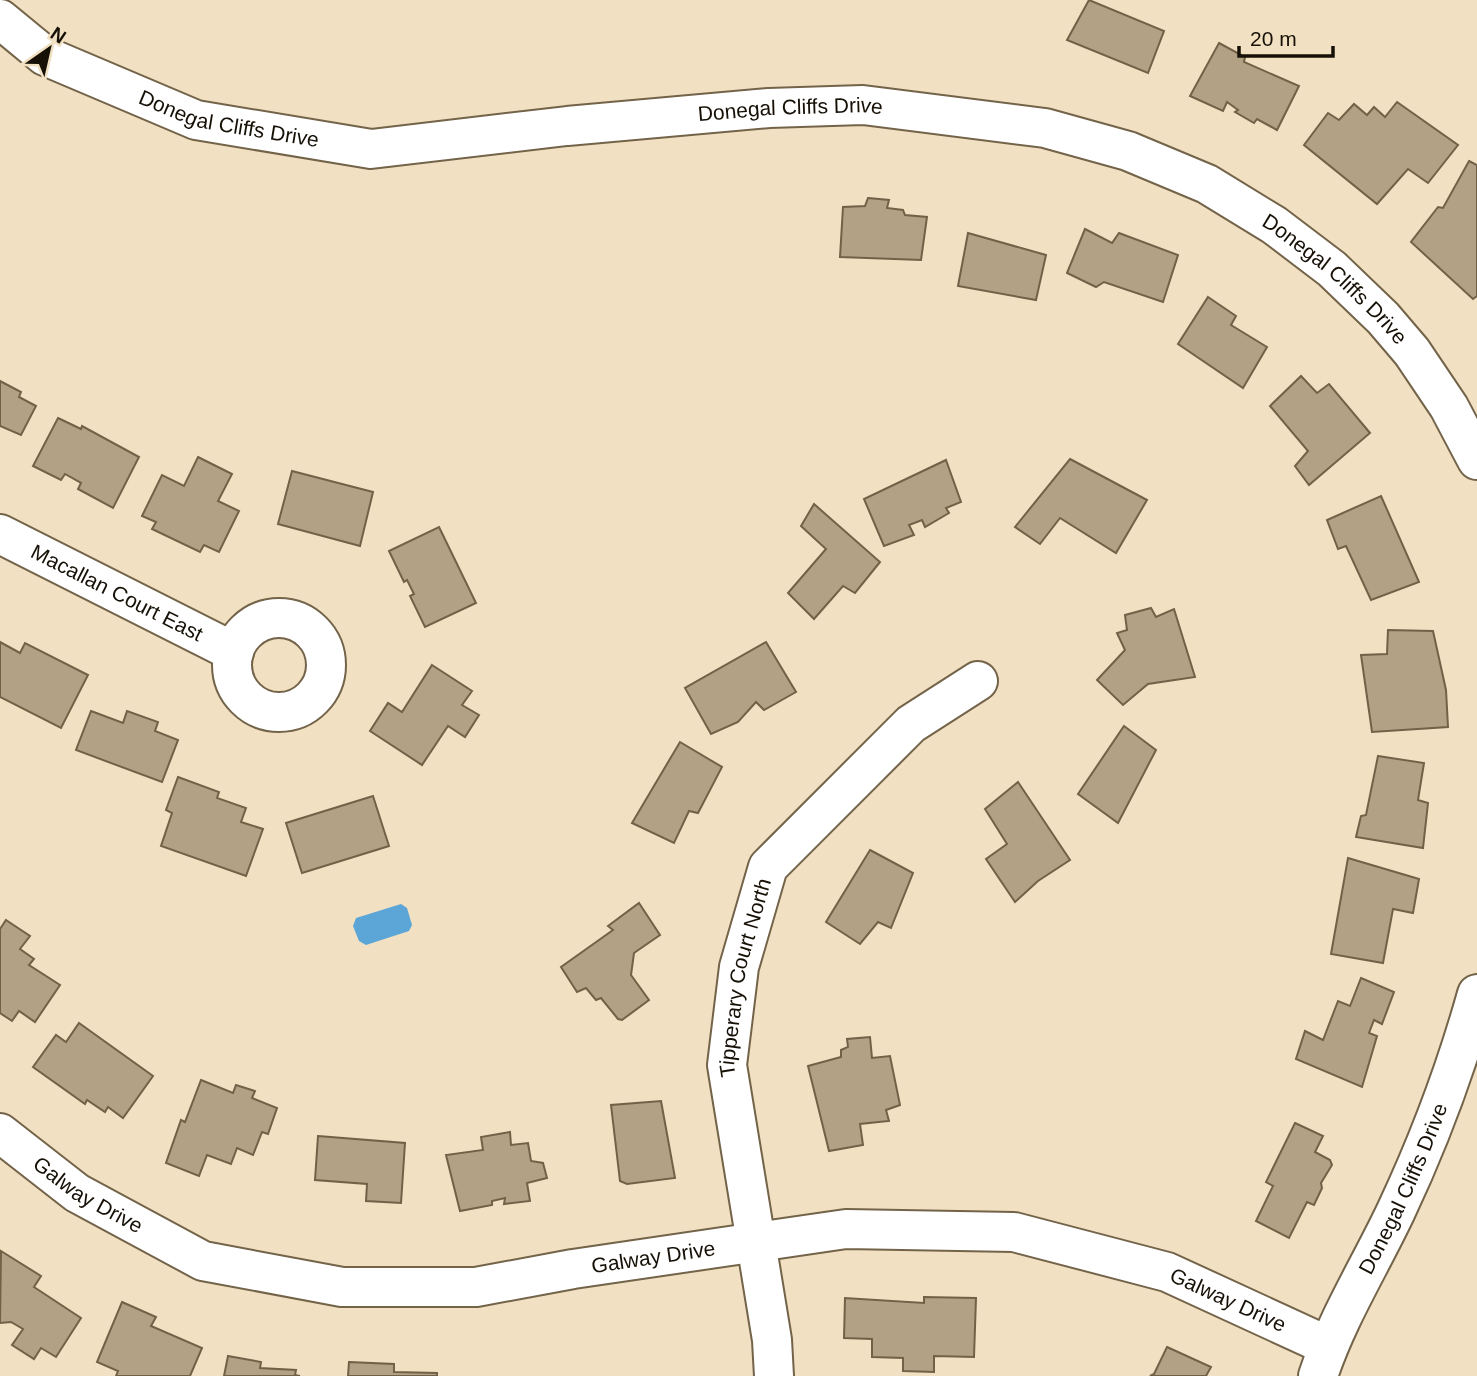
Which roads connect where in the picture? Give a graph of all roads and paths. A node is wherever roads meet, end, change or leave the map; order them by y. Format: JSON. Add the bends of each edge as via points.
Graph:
{"nodes":[{"id":1,"x":0,"y":19,"type":"edge"},
{"id":2,"x":1477,"y":460,"type":"edge"},
{"id":3,"x":0,"y":534,"type":"edge"},
{"id":4,"x":234,"y":652,"type":"dead end"},
{"id":5,"x":978,"y":681,"type":"dead end"},
{"id":6,"x":1477,"y":994,"type":"edge"},
{"id":7,"x":0,"y":1133,"type":"edge"},
{"id":8,"x":754,"y":1243,"type":"junction"},
{"id":9,"x":1323,"y":1361,"type":"edge"},
{"id":10,"x":774,"y":1376,"type":"edge"}],
"edges":[{"from":1,"to":2,"type":"street","name":"Donegal Cliffs Drive","via":[[45,57],[196,120],[371,149],[756,109],[863,105],[1045,128],[1128,151],[1207,184],[1274,225],[1332,269],[1412,352]]},
{"from":3,"to":4,"type":"street","name":"Macallan Court East"},
{"from":5,"to":8,"type":"street","name":"Tipperary Court North","via":[[911,724],[768,867],[739,967],[727,1065]]},
{"from":6,"to":9,"type":"street","name":"Donegal Cliffs Drive","via":[[1453,1072],[1396,1210]]},
{"from":7,"to":8,"type":"street","name":"Galway Drive","via":[[77,1193],[203,1261],[342,1287],[476,1287]]},
{"from":8,"to":9,"type":"street","name":"Galway Drive","via":[[846,1229],[1014,1232],[1167,1272]]},
{"from":8,"to":10,"type":"street","name":"Tipperary Court North"}]}
